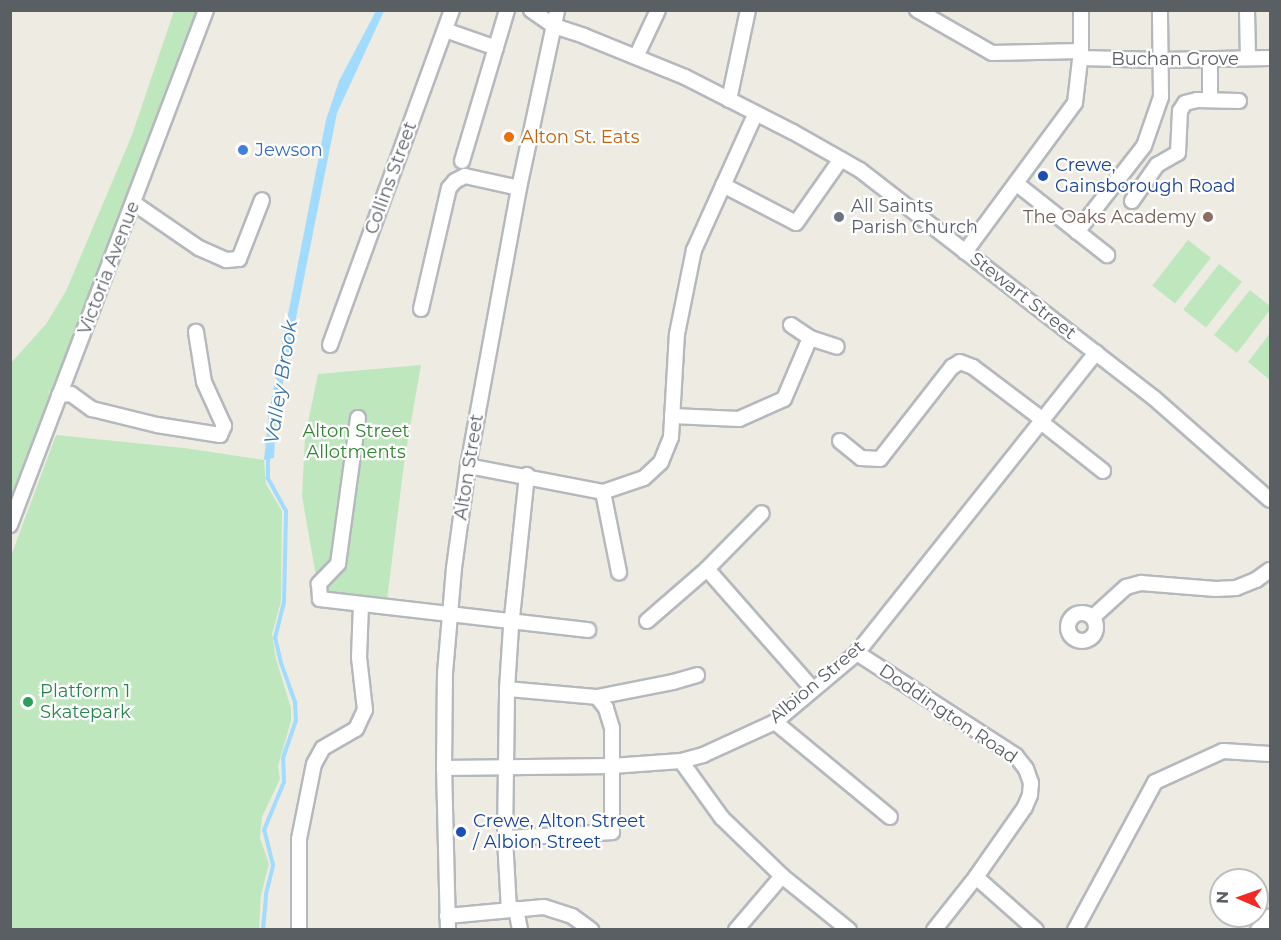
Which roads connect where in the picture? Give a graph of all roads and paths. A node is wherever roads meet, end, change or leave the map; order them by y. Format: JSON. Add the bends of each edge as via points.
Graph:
{"nodes":[{"id":1,"x":206,"y":10,"type":"edge"},
{"id":2,"x":452,"y":10,"type":"edge"},
{"id":3,"x":507,"y":10,"type":"edge"},
{"id":4,"x":531,"y":10,"type":"edge"},
{"id":5,"x":557,"y":10,"type":"edge"},
{"id":6,"x":658,"y":10,"type":"edge"},
{"id":7,"x":748,"y":10,"type":"edge"},
{"id":8,"x":917,"y":10,"type":"edge"},
{"id":9,"x":1081,"y":10,"type":"edge"},
{"id":10,"x":1160,"y":10,"type":"edge"},
{"id":11,"x":1247,"y":10,"type":"edge"},
{"id":12,"x":554,"y":26,"type":"junction"},
{"id":13,"x":445,"y":30,"type":"junction"},
{"id":14,"x":496,"y":48,"type":"junction"},
{"id":15,"x":1081,"y":55,"type":"junction"},
{"id":16,"x":636,"y":57,"type":"junction"},
{"id":17,"x":1248,"y":58,"type":"junction"},
{"id":18,"x":1270,"y":58,"type":"edge"},
{"id":19,"x":1210,"y":59,"type":"junction"},
{"id":20,"x":1161,"y":60,"type":"junction"},
{"id":21,"x":729,"y":100,"type":"junction"},
{"id":22,"x":1210,"y":100,"type":"junction"},
{"id":23,"x":1239,"y":101,"type":"dead end"},
{"id":24,"x":756,"y":113,"type":"junction"},
{"id":25,"x":841,"y":159,"type":"junction"},
{"id":26,"x":462,"y":161,"type":"dead end"},
{"id":27,"x":1017,"y":184,"type":"junction"},
{"id":28,"x":723,"y":185,"type":"junction"},
{"id":29,"x":519,"y":188,"type":"junction"},
{"id":30,"x":262,"y":200,"type":"dead end"},
{"id":31,"x":1132,"y":201,"type":"dead end"},
{"id":32,"x":135,"y":204,"type":"junction"},
{"id":33,"x":1077,"y":232,"type":"junction"},
{"id":34,"x":966,"y":252,"type":"junction"},
{"id":35,"x":1107,"y":255,"type":"dead end"},
{"id":36,"x":421,"y":309,"type":"dead end"},
{"id":37,"x":791,"y":325,"type":"dead end"},
{"id":38,"x":196,"y":332,"type":"dead end"},
{"id":39,"x":810,"y":338,"type":"junction"},
{"id":40,"x":330,"y":345,"type":"dead end"},
{"id":41,"x":837,"y":347,"type":"dead end"},
{"id":42,"x":1096,"y":354,"type":"junction"},
{"id":43,"x":61,"y":390,"type":"junction"},
{"id":44,"x":672,"y":416,"type":"junction"},
{"id":45,"x":358,"y":418,"type":"dead end"},
{"id":46,"x":1042,"y":421,"type":"junction"},
{"id":47,"x":840,"y":441,"type":"dead end"},
{"id":48,"x":468,"y":466,"type":"junction"},
{"id":49,"x":1103,"y":471,"type":"dead end"},
{"id":50,"x":527,"y":475,"type":"junction"},
{"id":51,"x":603,"y":492,"type":"junction"},
{"id":52,"x":1270,"y":500,"type":"edge"},
{"id":53,"x":762,"y":513,"type":"dead end"},
{"id":54,"x":10,"y":525,"type":"edge"},
{"id":55,"x":707,"y":568,"type":"junction"},
{"id":56,"x":1270,"y":570,"type":"edge"},
{"id":57,"x":619,"y":572,"type":"dead end"},
{"id":58,"x":362,"y":605,"type":"junction"},
{"id":59,"x":449,"y":615,"type":"junction"},
{"id":60,"x":1093,"y":617,"type":"dead end"},
{"id":61,"x":512,"y":621,"type":"junction"},
{"id":62,"x":647,"y":621,"type":"dead end"},
{"id":63,"x":588,"y":630,"type":"dead end"},
{"id":64,"x":857,"y":653,"type":"junction"},
{"id":65,"x":698,"y":675,"type":"dead end"},
{"id":66,"x":812,"y":688,"type":"junction"},
{"id":67,"x":507,"y":689,"type":"junction"},
{"id":68,"x":597,"y":697,"type":"junction"},
{"id":69,"x":775,"y":722,"type":"junction"},
{"id":70,"x":1270,"y":754,"type":"edge"},
{"id":71,"x":681,"y":761,"type":"junction"},
{"id":72,"x":612,"y":766,"type":"junction"},
{"id":73,"x":506,"y":767,"type":"junction"},
{"id":74,"x":444,"y":768,"type":"junction"},
{"id":75,"x":890,"y":817,"type":"dead end"},
{"id":76,"x":505,"y":838,"type":"junction"},
{"id":77,"x":782,"y":876,"type":"junction"},
{"id":78,"x":976,"y":877,"type":"junction"},
{"id":79,"x":512,"y":910,"type":"junction"},
{"id":80,"x":1270,"y":916,"type":"edge"},
{"id":81,"x":448,"y":923,"type":"edge"},
{"id":82,"x":299,"y":930,"type":"edge"},
{"id":83,"x":520,"y":930,"type":"edge"},
{"id":84,"x":591,"y":930,"type":"edge"},
{"id":85,"x":736,"y":930,"type":"edge"},
{"id":86,"x":849,"y":930,"type":"edge"},
{"id":87,"x":934,"y":930,"type":"edge"},
{"id":88,"x":1036,"y":930,"type":"edge"},
{"id":89,"x":1075,"y":930,"type":"edge"},
{"id":90,"x":1258,"y":930,"type":"edge"}],
"edges":[{"from":1,"to":32,"type":"street","name":"Victoria Avenue"},
{"from":2,"to":13,"type":"street","name":"Collins Street"},
{"from":3,"to":14,"type":"street"},
{"from":4,"to":12,"type":"street","name":"Stewart Street"},
{"from":5,"to":12,"type":"street","name":"Alton Street"},
{"from":6,"to":16,"type":"street"},
{"from":7,"to":21,"type":"street"},
{"from":8,"to":15,"type":"street","name":"Buchan Grove","via":[[992,53]]},
{"from":9,"to":15,"type":"street"},
{"from":10,"to":20,"type":"street"},
{"from":11,"to":17,"type":"street"},
{"from":12,"to":16,"type":"street","name":"Stewart Street"},
{"from":12,"to":29,"type":"street","name":"Alton Street"},
{"from":13,"to":14,"type":"street"},
{"from":13,"to":40,"type":"street","name":"Collins Street"},
{"from":14,"to":26,"type":"street"},
{"from":15,"to":20,"type":"street","name":"Buchan Grove"},
{"from":15,"to":27,"type":"street","via":[[1072,109]]},
{"from":16,"to":21,"type":"street","name":"Stewart Street"},
{"from":17,"to":18,"type":"street","name":"Buchan Grove"},
{"from":17,"to":19,"type":"street","name":"Buchan Grove"},
{"from":19,"to":20,"type":"street","name":"Buchan Grove"},
{"from":19,"to":22,"type":"street"},
{"from":20,"to":33,"type":"street","via":[[1161,97],[1144,146]]},
{"from":21,"to":24,"type":"street","name":"Stewart Street"},
{"from":22,"to":23,"type":"street"},
{"from":22,"to":31,"type":"street","via":[[1191,101],[1182,106],[1178,153],[1157,165]]},
{"from":24,"to":25,"type":"street","name":"Stewart Street"},
{"from":24,"to":28,"type":"street"},
{"from":25,"to":28,"type":"street","via":[[796,223]]},
{"from":25,"to":34,"type":"street","name":"Stewart Street","via":[[881,185]]},
{"from":27,"to":33,"type":"street"},
{"from":27,"to":34,"type":"street"},
{"from":28,"to":44,"type":"street","via":[[694,250],[687,277],[677,334]]},
{"from":29,"to":36,"type":"street","via":[[465,176],[449,188]]},
{"from":29,"to":48,"type":"street","name":"Alton Street"},
{"from":30,"to":32,"type":"street","via":[[239,259],[226,260],[199,248]]},
{"from":32,"to":43,"type":"street","name":"Victoria Avenue"},
{"from":33,"to":35,"type":"street"},
{"from":34,"to":42,"type":"street","name":"Stewart Street"},
{"from":37,"to":39,"type":"street"},
{"from":38,"to":43,"type":"street","via":[[204,382],[224,426],[220,435],[92,409]]},
{"from":39,"to":41,"type":"street"},
{"from":39,"to":44,"type":"street","via":[[784,399],[739,419]]},
{"from":42,"to":46,"type":"street","name":"Albion Street"},
{"from":42,"to":52,"type":"street","name":"Stewart Street","via":[[1154,398]]},
{"from":43,"to":54,"type":"street","name":"Victoria Avenue"},
{"from":44,"to":51,"type":"street","via":[[669,445],[655,469],[644,478]]},
{"from":45,"to":58,"type":"street","via":[[338,564],[319,584],[320,599]]},
{"from":46,"to":47,"type":"street","via":[[973,367],[960,362],[880,459],[861,458]]},
{"from":46,"to":49,"type":"street"},
{"from":46,"to":64,"type":"street","name":"Albion Street"},
{"from":48,"to":50,"type":"street"},
{"from":48,"to":59,"type":"street","name":"Alton Street"},
{"from":50,"to":51,"type":"street"},
{"from":50,"to":61,"type":"street"},
{"from":51,"to":57,"type":"street"},
{"from":53,"to":55,"type":"street"},
{"from":55,"to":62,"type":"street"},
{"from":55,"to":66,"type":"street"},
{"from":56,"to":60,"type":"street","via":[[1236,588],[1141,583],[1126,587]]},
{"from":58,"to":59,"type":"street"},
{"from":58,"to":82,"type":"street","via":[[359,657],[365,710],[356,729],[323,748],[314,764],[299,839]]},
{"from":59,"to":61,"type":"street"},
{"from":59,"to":74,"type":"street","name":"Alton Street"},
{"from":61,"to":63,"type":"street"},
{"from":61,"to":67,"type":"street"},
{"from":64,"to":66,"type":"street","name":"Albion Street"},
{"from":64,"to":78,"type":"street","name":"Doddington Road","via":[[1016,756],[1026,769],[1031,789],[1025,807]]},
{"from":65,"to":68,"type":"street"},
{"from":66,"to":69,"type":"street","name":"Albion Street"},
{"from":67,"to":68,"type":"street"},
{"from":67,"to":73,"type":"street"},
{"from":68,"to":72,"type":"street","via":[[606,708],[612,728]]},
{"from":69,"to":71,"type":"street","name":"Albion Street"},
{"from":69,"to":75,"type":"street"},
{"from":70,"to":89,"type":"street","via":[[1223,751],[1155,782]]},
{"from":71,"to":72,"type":"street","name":"Albion Street"},
{"from":71,"to":77,"type":"street","via":[[722,818]]},
{"from":72,"to":73,"type":"street","name":"Albion Street"},
{"from":72,"to":76,"type":"street","via":[[612,832]]},
{"from":73,"to":74,"type":"street","name":"Albion Street"},
{"from":73,"to":76,"type":"street"},
{"from":74,"to":81,"type":"street","name":"Alton Street"},
{"from":76,"to":79,"type":"street"},
{"from":77,"to":85,"type":"street"},
{"from":77,"to":86,"type":"street"},
{"from":78,"to":87,"type":"street","name":"Doddington Road"},
{"from":78,"to":88,"type":"street"},
{"from":79,"to":81,"type":"street"},
{"from":79,"to":83,"type":"street"},
{"from":79,"to":84,"type":"street","via":[[544,907],[572,916]]},
{"from":80,"to":90,"type":"street"}]}
